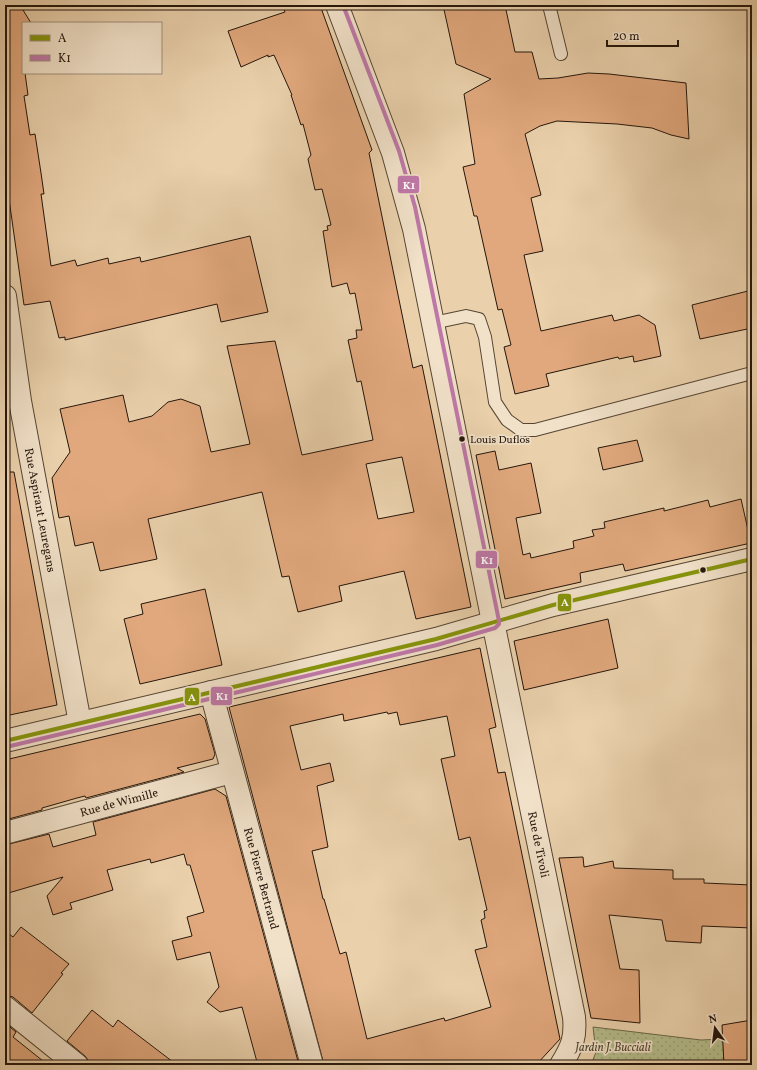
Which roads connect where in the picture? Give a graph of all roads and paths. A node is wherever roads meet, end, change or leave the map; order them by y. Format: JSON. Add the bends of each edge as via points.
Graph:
{"nodes":[{"id":1,"x":338,"y":5,"type":"edge"},
{"id":2,"x":549,"y":5,"type":"edge"},
{"id":3,"x":561,"y":54,"type":"dead end"},
{"id":4,"x":5,"y":296,"type":"edge"},
{"id":5,"x":433,"y":323,"type":"junction"},
{"id":6,"x":752,"y":373,"type":"edge"},
{"id":7,"x":752,"y":559,"type":"edge"},
{"id":8,"x":493,"y":622,"type":"junction"},
{"id":9,"x":211,"y":692,"type":"junction"},
{"id":10,"x":80,"y":723,"type":"junction"},
{"id":11,"x":5,"y":741,"type":"edge"},
{"id":12,"x":232,"y":772,"type":"junction"},
{"id":13,"x":5,"y":833,"type":"edge"},
{"id":14,"x":5,"y":1007,"type":"edge"},
{"id":15,"x":77,"y":1065,"type":"edge"},
{"id":16,"x":312,"y":1065,"type":"edge"},
{"id":17,"x":561,"y":1065,"type":"edge"}],
"edges":[{"from":1,"to":5,"type":"street","name":"Rue de Tivoli","via":[[399,172],[414,229]]},
{"from":2,"to":3,"type":"lane"},
{"from":4,"to":10,"type":"street","name":"Rue Aspirant Leuregans","via":[[19,394]]},
{"from":5,"to":6,"type":"lane","via":[[466,316],[479,319],[485,337],[495,402],[507,420],[521,430],[535,430]]},
{"from":5,"to":8,"type":"street","name":"Rue de Tivoli"},
{"from":7,"to":8,"type":"street","via":[[553,605]]},
{"from":8,"to":9,"type":"street","via":[[436,640]]},
{"from":8,"to":17,"type":"street","name":"Rue de Tivoli","via":[[574,1017],[575,1032],[572,1046]]},
{"from":9,"to":10,"type":"street"},
{"from":9,"to":12,"type":"street","name":"Rue Pierre Bertrand"},
{"from":10,"to":11,"type":"street"},
{"from":12,"to":13,"type":"street","name":"Rue de Wimille"},
{"from":12,"to":16,"type":"street","name":"Rue Pierre Bertrand"},
{"from":14,"to":15,"type":"street"}]}
